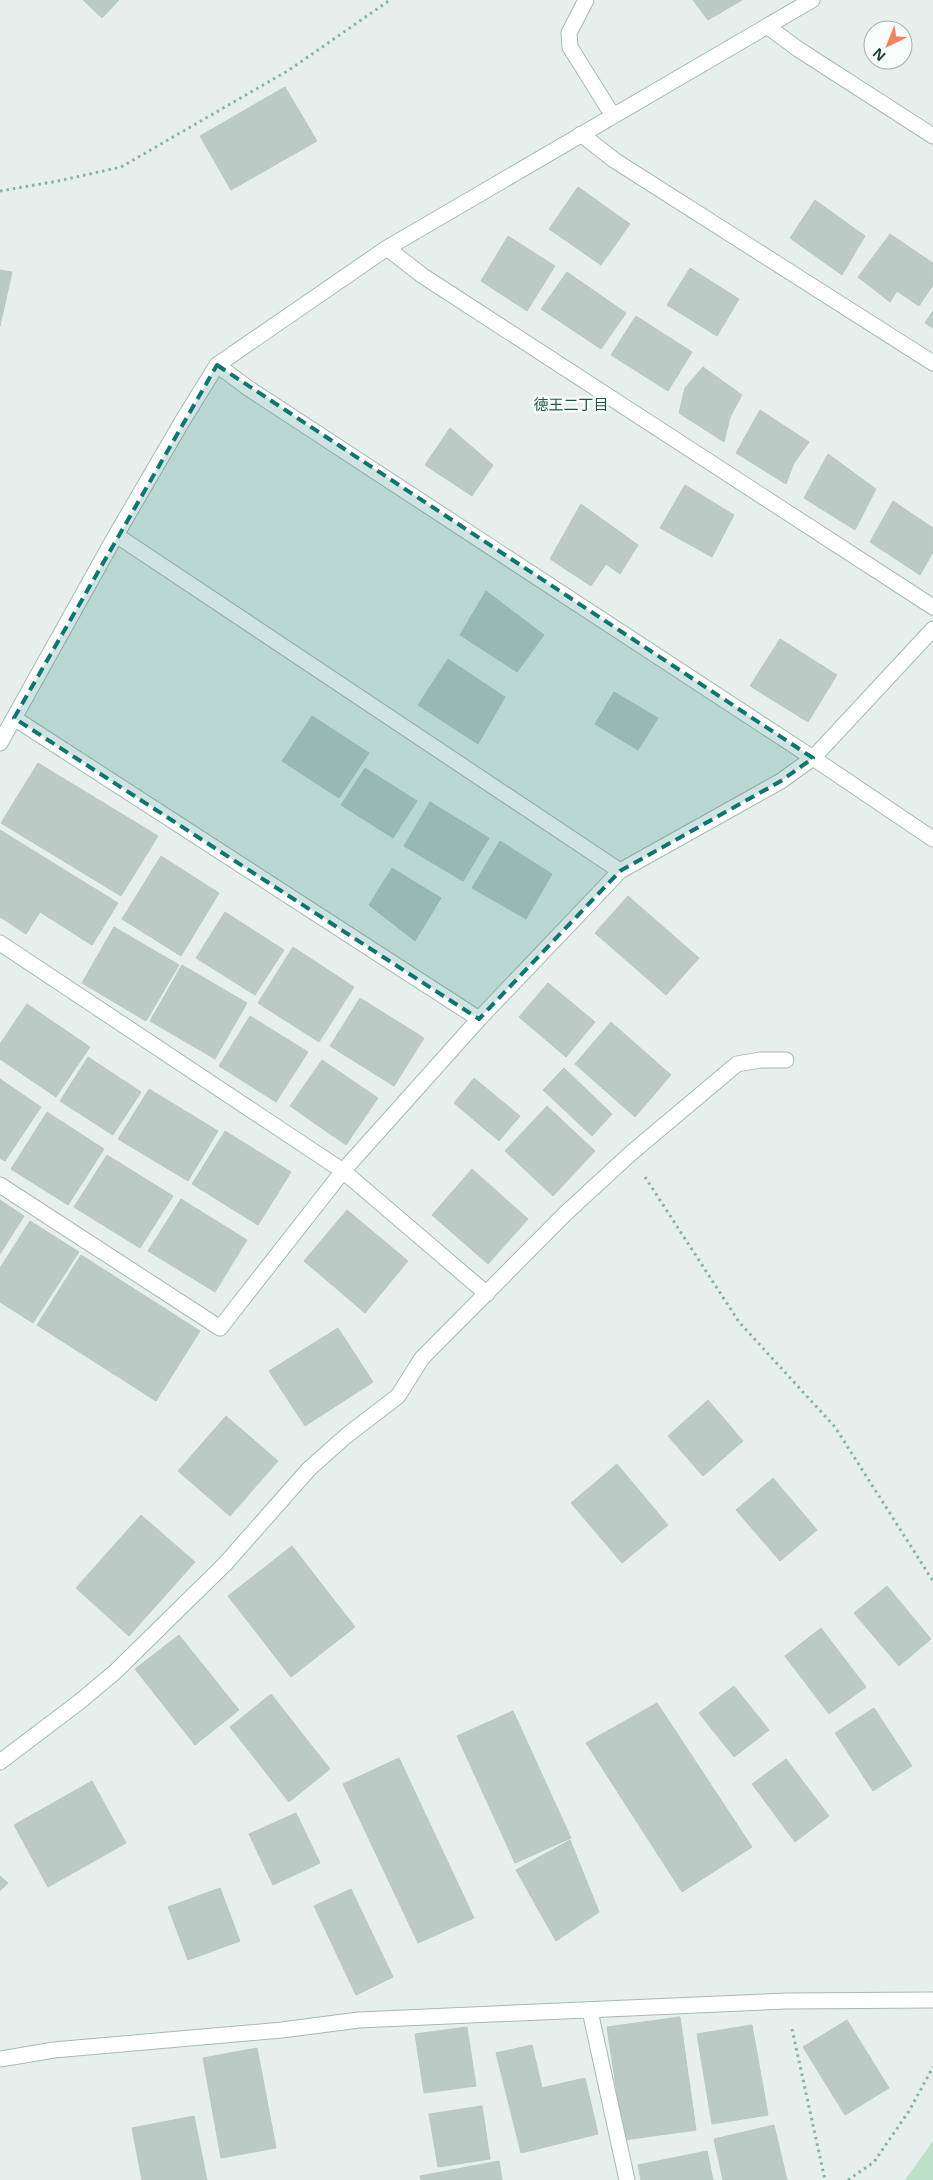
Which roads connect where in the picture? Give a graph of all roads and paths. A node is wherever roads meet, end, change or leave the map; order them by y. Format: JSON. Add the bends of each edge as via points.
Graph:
{"nodes":[{"id":1,"x":390,"y":0,"type":"edge"},
{"id":2,"x":586,"y":0,"type":"edge"},
{"id":3,"x":812,"y":0,"type":"edge"},
{"id":4,"x":767,"y":26,"type":"junction"},
{"id":5,"x":613,"y":116,"type":"junction"},
{"id":6,"x":582,"y":134,"type":"junction"},
{"id":7,"x":933,"y":136,"type":"edge"},
{"id":8,"x":0,"y":191,"type":"edge"},
{"id":9,"x":387,"y":248,"type":"junction"},
{"id":10,"x":933,"y":363,"type":"edge"},
{"id":11,"x":217,"y":365,"type":"junction"},
{"id":12,"x":116,"y":535,"type":"junction"},
{"id":13,"x":933,"y":607,"type":"edge"},
{"id":14,"x":933,"y":629,"type":"edge"},
{"id":15,"x":14,"y":718,"type":"junction"},
{"id":16,"x":0,"y":743,"type":"edge"},
{"id":17,"x":813,"y":758,"type":"junction"},
{"id":18,"x":933,"y":838,"type":"edge"},
{"id":19,"x":620,"y":871,"type":"junction"},
{"id":20,"x":0,"y":943,"type":"edge"},
{"id":21,"x":480,"y":1019,"type":"junction"},
{"id":22,"x":786,"y":1060,"type":"dead end"},
{"id":23,"x":630,"y":1154,"type":"junction"},
{"id":24,"x":343,"y":1171,"type":"junction"},
{"id":25,"x":0,"y":1184,"type":"edge"},
{"id":26,"x":487,"y":1294,"type":"junction"},
{"id":27,"x":933,"y":1581,"type":"edge"},
{"id":28,"x":0,"y":1762,"type":"edge"},
{"id":29,"x":933,"y":2000,"type":"edge"},
{"id":30,"x":786,"y":2001,"type":"junction"},
{"id":31,"x":590,"y":2011,"type":"junction"},
{"id":32,"x":0,"y":2059,"type":"edge"},
{"id":33,"x":933,"y":2067,"type":"edge"},
{"id":34,"x":627,"y":2180,"type":"edge"},
{"id":35,"x":825,"y":2180,"type":"edge"},
{"id":36,"x":848,"y":2180,"type":"edge"}],
"edges":[{"from":1,"to":8,"type":"path","via":[[289,70],[121,167]]},
{"from":2,"to":5,"type":"street","via":[[569,33],[570,48]]},
{"from":3,"to":4,"type":"street"},
{"from":4,"to":5,"type":"street"},
{"from":4,"to":7,"type":"street"},
{"from":5,"to":6,"type":"street"},
{"from":6,"to":9,"type":"street"},
{"from":6,"to":10,"type":"street","via":[[614,160]]},
{"from":9,"to":11,"type":"street"},
{"from":9,"to":13,"type":"street","via":[[423,276]]},
{"from":11,"to":12,"type":"street"},
{"from":11,"to":17,"type":"street","via":[[256,394]]},
{"from":12,"to":15,"type":"street"},
{"from":12,"to":19,"type":"street"},
{"from":14,"to":17,"type":"street"},
{"from":15,"to":16,"type":"street"},
{"from":15,"to":21,"type":"street"},
{"from":17,"to":18,"type":"street"},
{"from":17,"to":19,"type":"street","via":[[781,781]]},
{"from":19,"to":21,"type":"street"},
{"from":20,"to":24,"type":"street"},
{"from":21,"to":24,"type":"street"},
{"from":22,"to":23,"type":"street","via":[[736,1064]]},
{"from":23,"to":26,"type":"street","via":[[566,1213]]},
{"from":23,"to":27,"type":"path","via":[[739,1322],[835,1427]]},
{"from":24,"to":25,"type":"street","via":[[220,1328]]},
{"from":24,"to":26,"type":"street"},
{"from":26,"to":28,"type":"street","via":[[422,1358],[398,1396],[309,1469],[225,1564],[115,1672]]},
{"from":29,"to":30,"type":"street"},
{"from":30,"to":31,"type":"street"},
{"from":30,"to":35,"type":"path"},
{"from":31,"to":32,"type":"street","via":[[359,2020],[54,2050]]},
{"from":31,"to":34,"type":"street"},
{"from":33,"to":36,"type":"path","via":[[909,2111],[874,2162]]}]}
